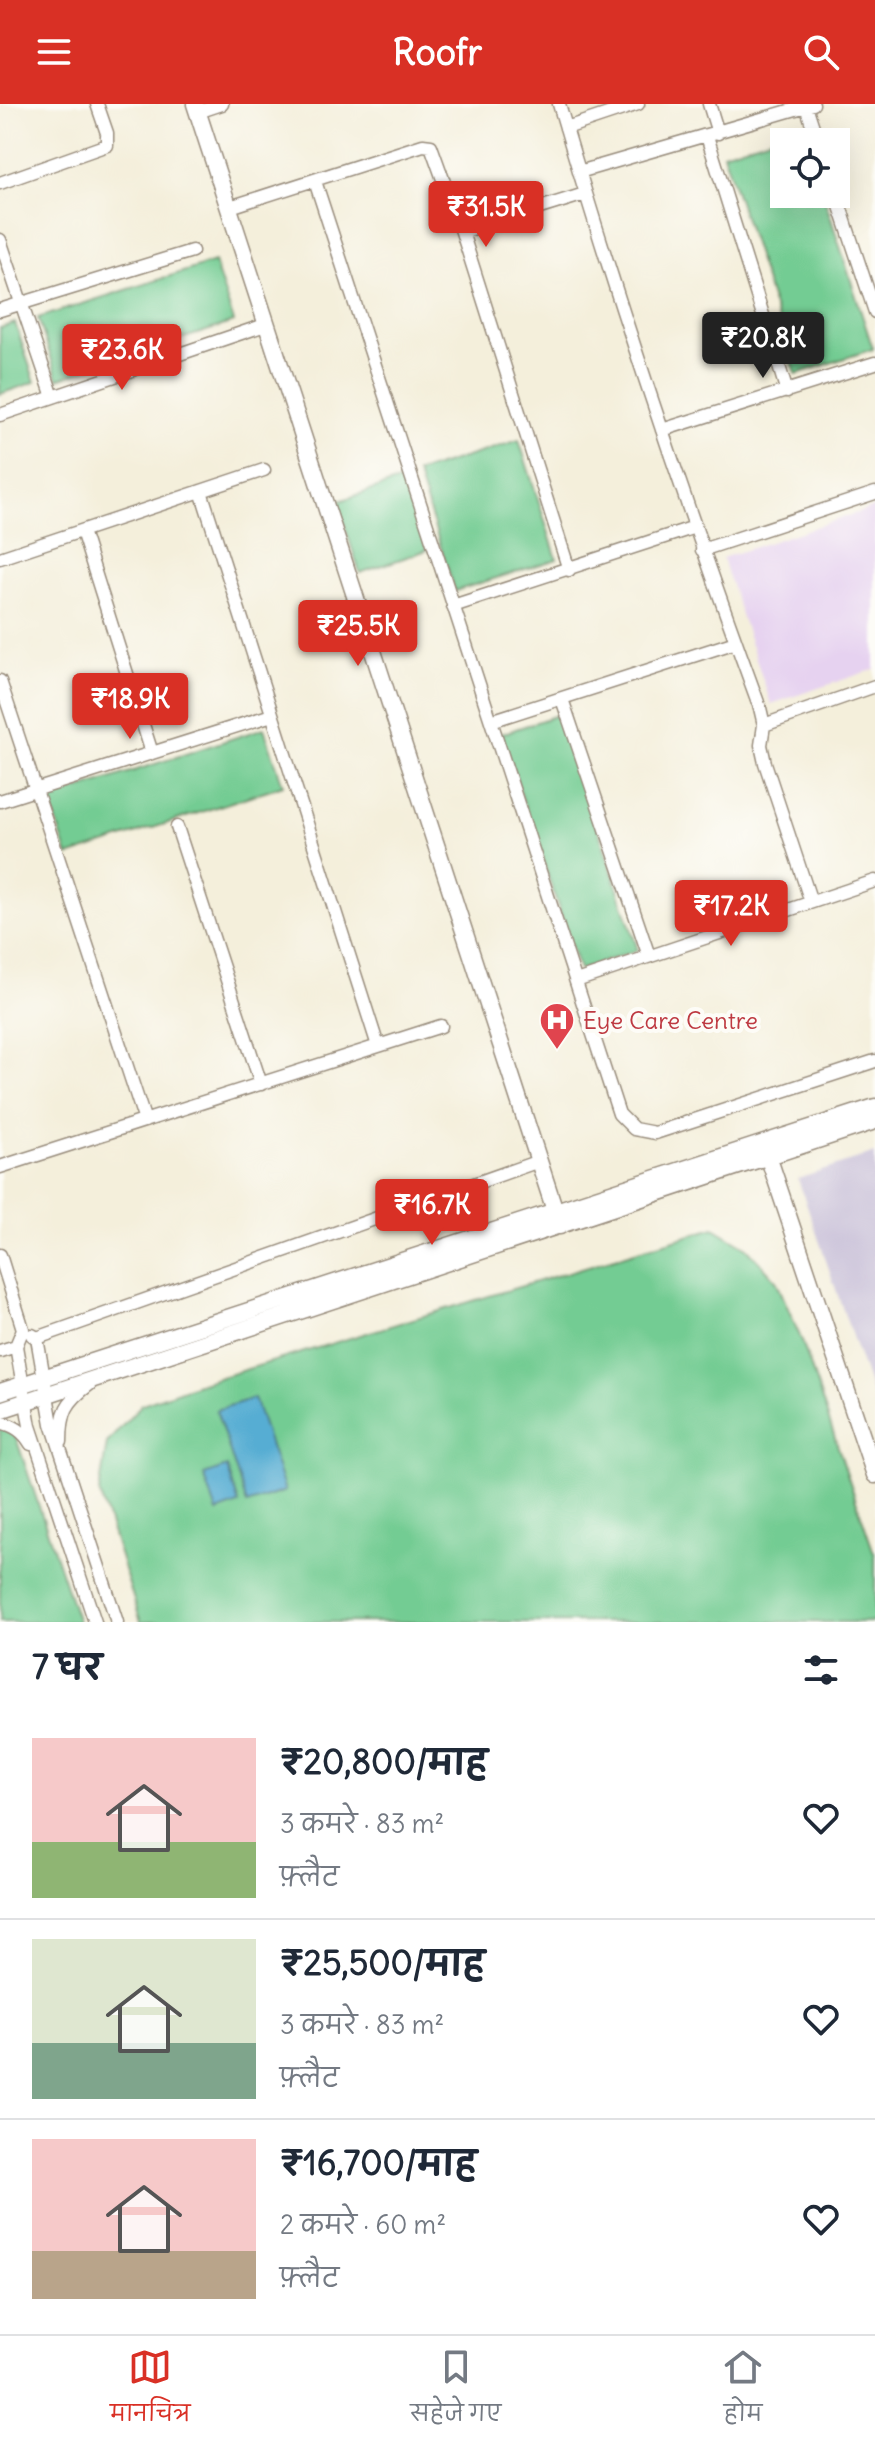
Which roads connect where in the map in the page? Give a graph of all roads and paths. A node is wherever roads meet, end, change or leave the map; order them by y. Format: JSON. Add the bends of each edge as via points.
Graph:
{"nodes":[{"id":1,"x":97,"y":104,"type":"edge"},
{"id":2,"x":222,"y":104,"type":"edge"},
{"id":3,"x":559,"y":104,"type":"edge"},
{"id":4,"x":638,"y":104,"type":"edge"},
{"id":5,"x":709,"y":104,"type":"edge"},
{"id":6,"x":810,"y":105,"type":"edge"},
{"id":7,"x":197,"y":108,"type":"edge"},
{"id":8,"x":566,"y":128,"type":"junction"},
{"id":9,"x":815,"y":128,"type":"edge"},
{"id":10,"x":713,"y":134,"type":"junction"},
{"id":11,"x":579,"y":172,"type":"junction"},
{"id":12,"x":315,"y":181,"type":"junction"},
{"id":13,"x":0,"y":183,"type":"edge"},
{"id":14,"x":585,"y":194,"type":"junction"},
{"id":15,"x":230,"y":207,"type":"junction"},
{"id":16,"x":841,"y":208,"type":"edge"},
{"id":17,"x":462,"y":232,"type":"junction"},
{"id":18,"x":0,"y":240,"type":"edge"},
{"id":19,"x":192,"y":251,"type":"dead end"},
{"id":20,"x":20,"y":304,"type":"junction"},
{"id":21,"x":0,"y":310,"type":"edge"},
{"id":22,"x":875,"y":312,"type":"edge"},
{"id":23,"x":268,"y":324,"type":"junction"},
{"id":24,"x":875,"y":363,"type":"edge"},
{"id":25,"x":787,"y":392,"type":"junction"},
{"id":26,"x":53,"y":397,"type":"junction"},
{"id":27,"x":0,"y":415,"type":"edge"},
{"id":28,"x":662,"y":430,"type":"junction"},
{"id":29,"x":264,"y":470,"type":"dead end"},
{"id":30,"x":201,"y":491,"type":"junction"},
{"id":31,"x":875,"y":493,"type":"edge"},
{"id":32,"x":695,"y":527,"type":"junction"},
{"id":33,"x":82,"y":531,"type":"junction"},
{"id":34,"x":702,"y":550,"type":"junction"},
{"id":35,"x":0,"y":558,"type":"edge"},
{"id":36,"x":569,"y":570,"type":"junction"},
{"id":37,"x":453,"y":606,"type":"junction"},
{"id":38,"x":736,"y":642,"type":"junction"},
{"id":39,"x":0,"y":681,"type":"edge"},
{"id":40,"x":875,"y":686,"type":"edge"},
{"id":41,"x":562,"y":699,"type":"junction"},
{"id":42,"x":272,"y":715,"type":"junction"},
{"id":43,"x":491,"y":721,"type":"junction"},
{"id":44,"x":764,"y":725,"type":"junction"},
{"id":45,"x":152,"y":753,"type":"junction"},
{"id":46,"x":36,"y":790,"type":"junction"},
{"id":47,"x":0,"y":801,"type":"edge"},
{"id":48,"x":177,"y":827,"type":"dead end"},
{"id":49,"x":875,"y":881,"type":"edge"},
{"id":50,"x":811,"y":902,"type":"junction"},
{"id":51,"x":649,"y":956,"type":"junction"},
{"id":52,"x":576,"y":981,"type":"junction"},
{"id":53,"x":441,"y":1026,"type":"dead end"},
{"id":54,"x":378,"y":1046,"type":"junction"},
{"id":55,"x":875,"y":1061,"type":"edge"},
{"id":56,"x":261,"y":1084,"type":"junction"},
{"id":57,"x":875,"y":1107,"type":"edge"},
{"id":58,"x":145,"y":1121,"type":"junction"},
{"id":59,"x":875,"y":1121,"type":"edge"},
{"id":60,"x":766,"y":1150,"type":"junction"},
{"id":61,"x":539,"y":1161,"type":"junction"},
{"id":62,"x":0,"y":1167,"type":"edge"},
{"id":63,"x":558,"y":1219,"type":"junction"},
{"id":64,"x":0,"y":1255,"type":"edge"},
{"id":65,"x":23,"y":1329,"type":"junction"},
{"id":66,"x":37,"y":1338,"type":"junction"},
{"id":67,"x":16,"y":1346,"type":"junction"},
{"id":68,"x":0,"y":1351,"type":"edge"},
{"id":69,"x":44,"y":1377,"type":"junction"},
{"id":70,"x":99,"y":1378,"type":"junction"},
{"id":71,"x":23,"y":1384,"type":"junction"},
{"id":72,"x":0,"y":1392,"type":"edge"},
{"id":73,"x":46,"y":1394,"type":"junction"},
{"id":74,"x":26,"y":1403,"type":"junction"},
{"id":75,"x":0,"y":1410,"type":"edge"},
{"id":76,"x":0,"y":1422,"type":"edge"},
{"id":77,"x":61,"y":1452,"type":"junction"},
{"id":78,"x":41,"y":1460,"type":"junction"},
{"id":79,"x":875,"y":1475,"type":"edge"},
{"id":80,"x":95,"y":1622,"type":"edge"},
{"id":81,"x":117,"y":1622,"type":"edge"}],
"edges":[{"from":1,"to":13,"type":"street","via":[[107,145]]},
{"from":2,"to":7,"type":"street"},
{"from":3,"to":8,"type":"street"},
{"from":4,"to":8,"type":"street"},
{"from":5,"to":10,"type":"street"},
{"from":6,"to":9,"type":"street"},
{"from":6,"to":10,"type":"street"},
{"from":7,"to":15,"type":"main road"},
{"from":8,"to":11,"type":"street"},
{"from":10,"to":11,"type":"street"},
{"from":10,"to":25,"type":"street"},
{"from":11,"to":14,"type":"street"},
{"from":12,"to":15,"type":"street"},
{"from":12,"to":17,"type":"street","via":[[428,145],[435,151]]},
{"from":12,"to":37,"type":"street"},
{"from":14,"to":17,"type":"street"},
{"from":14,"to":28,"type":"street"},
{"from":15,"to":23,"type":"main road"},
{"from":16,"to":22,"type":"street"},
{"from":17,"to":36,"type":"street"},
{"from":18,"to":20,"type":"street"},
{"from":19,"to":20,"type":"street"},
{"from":20,"to":21,"type":"street"},
{"from":20,"to":26,"type":"street"},
{"from":23,"to":26,"type":"street"},
{"from":23,"to":61,"type":"main road"},
{"from":24,"to":25,"type":"street"},
{"from":25,"to":28,"type":"street"},
{"from":26,"to":27,"type":"street"},
{"from":28,"to":32,"type":"street"},
{"from":29,"to":30,"type":"street"},
{"from":30,"to":33,"type":"street"},
{"from":30,"to":42,"type":"street"},
{"from":31,"to":34,"type":"street"},
{"from":32,"to":34,"type":"street"},
{"from":32,"to":36,"type":"street"},
{"from":33,"to":35,"type":"street"},
{"from":33,"to":45,"type":"street"},
{"from":34,"to":38,"type":"street"},
{"from":36,"to":37,"type":"street"},
{"from":37,"to":43,"type":"street"},
{"from":38,"to":41,"type":"street"},
{"from":38,"to":44,"type":"street"},
{"from":39,"to":46,"type":"street"},
{"from":40,"to":44,"type":"street"},
{"from":41,"to":43,"type":"street"},
{"from":41,"to":51,"type":"street"},
{"from":42,"to":45,"type":"street"},
{"from":42,"to":54,"type":"street"},
{"from":43,"to":52,"type":"street"},
{"from":44,"to":50,"type":"street","via":[[765,763]]},
{"from":45,"to":46,"type":"street"},
{"from":46,"to":47,"type":"street"},
{"from":46,"to":58,"type":"street"},
{"from":48,"to":56,"type":"street"},
{"from":49,"to":50,"type":"street"},
{"from":50,"to":51,"type":"street"},
{"from":51,"to":52,"type":"street"},
{"from":52,"to":55,"type":"street","via":[[619,1114],[634,1129],[655,1133]]},
{"from":53,"to":54,"type":"street"},
{"from":54,"to":56,"type":"street"},
{"from":56,"to":58,"type":"street"},
{"from":57,"to":60,"type":"main road"},
{"from":58,"to":62,"type":"street"},
{"from":59,"to":60,"type":"main road"},
{"from":60,"to":63,"type":"main road"},
{"from":60,"to":79,"type":"main road"},
{"from":61,"to":63,"type":"main road"},
{"from":61,"to":66,"type":"street"},
{"from":63,"to":69,"type":"main road"},
{"from":63,"to":70,"type":"main road"},
{"from":64,"to":65,"type":"street"},
{"from":65,"to":66,"type":"street"},
{"from":65,"to":67,"type":"street"},
{"from":66,"to":69,"type":"street"},
{"from":67,"to":68,"type":"street"},
{"from":67,"to":71,"type":"street"},
{"from":69,"to":71,"type":"main road"},
{"from":69,"to":73,"type":"street"},
{"from":70,"to":73,"type":"main road"},
{"from":70,"to":77,"type":"street","via":[[67,1405]]},
{"from":71,"to":72,"type":"main road"},
{"from":71,"to":74,"type":"street"},
{"from":73,"to":74,"type":"main road"},
{"from":73,"to":77,"type":"street"},
{"from":74,"to":75,"type":"main road"},
{"from":74,"to":78,"type":"street"},
{"from":76,"to":78,"type":"street","via":[[23,1432]]},
{"from":77,"to":81,"type":"street"},
{"from":78,"to":80,"type":"street"}]}
